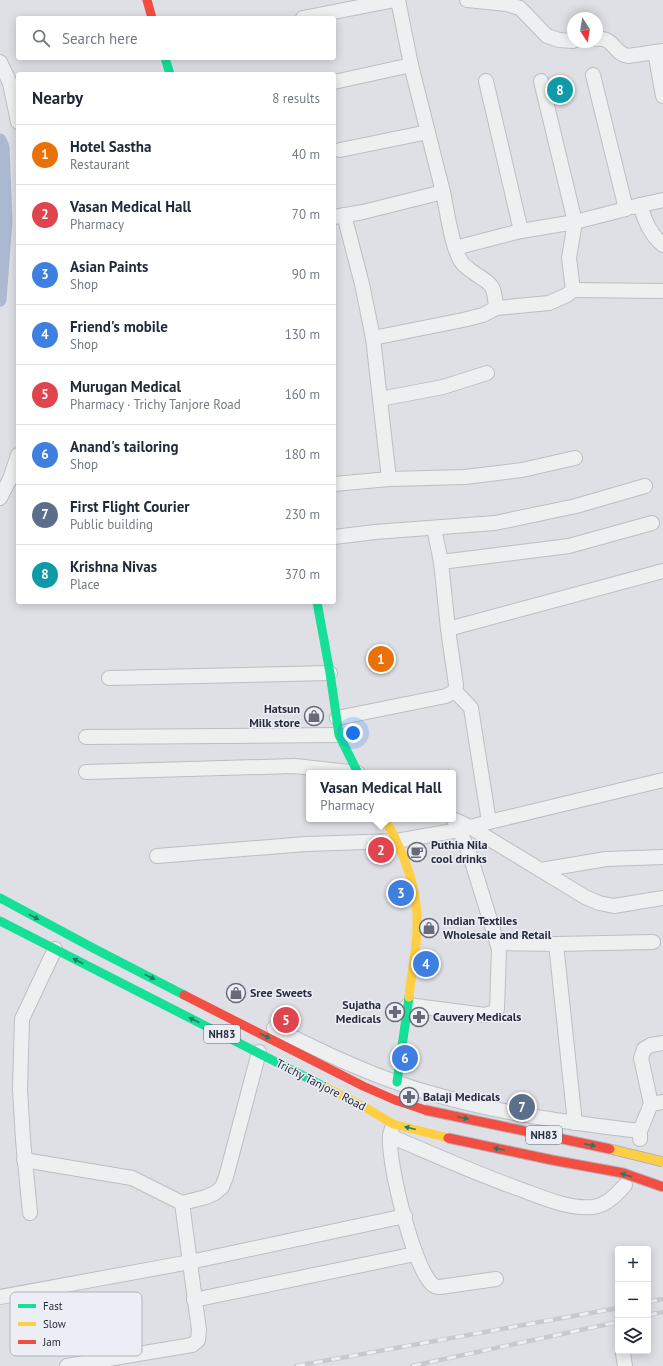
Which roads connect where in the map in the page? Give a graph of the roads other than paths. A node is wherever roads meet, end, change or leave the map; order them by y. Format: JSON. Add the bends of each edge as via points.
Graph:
{"nodes":[{"id":1,"x":147,"y":0,"type":"edge"},
{"id":2,"x":395,"y":0,"type":"edge"},
{"id":3,"x":398,"y":0,"type":"edge"},
{"id":4,"x":467,"y":0,"type":"edge"},
{"id":5,"x":151,"y":16,"type":"edge"},
{"id":6,"x":313,"y":16,"type":"edge"},
{"id":7,"x":603,"y":39,"type":"edge"},
{"id":8,"x":567,"y":41,"type":"edge"},
{"id":9,"x":659,"y":52,"type":"edge"},
{"id":10,"x":166,"y":60,"type":"edge"},
{"id":11,"x":0,"y":62,"type":"edge"},
{"id":12,"x":411,"y":65,"type":"junction"},
{"id":13,"x":168,"y":72,"type":"edge"},
{"id":14,"x":593,"y":75,"type":"dead end"},
{"id":15,"x":486,"y":81,"type":"dead end"},
{"id":16,"x":541,"y":81,"type":"dead end"},
{"id":17,"x":336,"y":82,"type":"edge"},
{"id":18,"x":663,"y":96,"type":"edge"},
{"id":19,"x":16,"y":101,"type":"edge"},
{"id":20,"x":428,"y":132,"type":"junction"},
{"id":21,"x":340,"y":150,"type":"dead end"},
{"id":22,"x":443,"y":192,"type":"junction"},
{"id":23,"x":663,"y":200,"type":"edge"},
{"id":24,"x":640,"y":205,"type":"junction"},
{"id":25,"x":626,"y":209,"type":"junction"},
{"id":26,"x":348,"y":215,"type":"edge"},
{"id":27,"x":575,"y":222,"type":"junction"},
{"id":28,"x":520,"y":231,"type":"junction"},
{"id":29,"x":663,"y":245,"type":"edge"},
{"id":30,"x":455,"y":248,"type":"junction"},
{"id":31,"x":573,"y":290,"type":"junction"},
{"id":32,"x":663,"y":291,"type":"edge"},
{"id":33,"x":496,"y":308,"type":"junction"},
{"id":34,"x":373,"y":338,"type":"junction"},
{"id":35,"x":487,"y":373,"type":"dead end"},
{"id":36,"x":380,"y":399,"type":"junction"},
{"id":37,"x":575,"y":458,"type":"dead end"},
{"id":38,"x":16,"y":466,"type":"edge"},
{"id":39,"x":388,"y":472,"type":"junction"},
{"id":40,"x":14,"y":479,"type":"edge"},
{"id":41,"x":336,"y":484,"type":"edge"},
{"id":42,"x":645,"y":486,"type":"dead end"},
{"id":43,"x":0,"y":498,"type":"edge"},
{"id":44,"x":652,"y":523,"type":"dead end"},
{"id":45,"x":434,"y":528,"type":"junction"},
{"id":46,"x":336,"y":537,"type":"edge"},
{"id":47,"x":440,"y":562,"type":"junction"},
{"id":48,"x":663,"y":572,"type":"edge"},
{"id":49,"x":317,"y":604,"type":"edge"},
{"id":50,"x":448,"y":629,"type":"junction"},
{"id":51,"x":330,"y":673,"type":"junction"},
{"id":52,"x":109,"y":678,"type":"dead end"},
{"id":53,"x":455,"y":691,"type":"junction"},
{"id":54,"x":337,"y":718,"type":"junction"},
{"id":55,"x":339,"y":735,"type":"junction"},
{"id":56,"x":86,"y":737,"type":"dead end"},
{"id":57,"x":331,"y":770,"type":"edge"},
{"id":58,"x":356,"y":770,"type":"edge"},
{"id":59,"x":86,"y":772,"type":"dead end"},
{"id":60,"x":663,"y":780,"type":"edge"},
{"id":61,"x":387,"y":822,"type":"edge"},
{"id":62,"x":489,"y":822,"type":"junction"},
{"id":63,"x":461,"y":826,"type":"edge"},
{"id":64,"x":396,"y":840,"type":"junction"},
{"id":65,"x":157,"y":856,"type":"dead end"},
{"id":66,"x":663,"y":856,"type":"edge"},
{"id":67,"x":540,"y":870,"type":"junction"},
{"id":68,"x":0,"y":898,"type":"edge"},
{"id":69,"x":663,"y":898,"type":"edge"},
{"id":70,"x":0,"y":921,"type":"edge"},
{"id":71,"x":653,"y":942,"type":"dead end"},
{"id":72,"x":498,"y":943,"type":"junction"},
{"id":73,"x":556,"y":944,"type":"junction"},
{"id":74,"x":56,"y":949,"type":"junction"},
{"id":75,"x":408,"y":1005,"type":"junction"},
{"id":76,"x":224,"y":1015,"type":"junction"},
{"id":77,"x":663,"y":1043,"type":"edge"},
{"id":78,"x":258,"y":1052,"type":"junction"},
{"id":79,"x":397,"y":1082,"type":"junction"},
{"id":80,"x":657,"y":1103,"type":"edge"},
{"id":81,"x":575,"y":1123,"type":"junction"},
{"id":82,"x":391,"y":1130,"type":"junction"},
{"id":83,"x":24,"y":1160,"type":"junction"},
{"id":84,"x":663,"y":1162,"type":"edge"},
{"id":85,"x":625,"y":1185,"type":"dead end"},
{"id":86,"x":663,"y":1187,"type":"edge"},
{"id":87,"x":182,"y":1203,"type":"junction"},
{"id":88,"x":30,"y":1213,"type":"dead end"},
{"id":89,"x":405,"y":1216,"type":"junction"},
{"id":90,"x":415,"y":1254,"type":"junction"},
{"id":91,"x":190,"y":1262,"type":"junction"},
{"id":92,"x":496,"y":1279,"type":"dead end"},
{"id":93,"x":27,"y":1292,"type":"edge"},
{"id":94,"x":10,"y":1295,"type":"edge"},
{"id":95,"x":0,"y":1297,"type":"edge"},
{"id":96,"x":194,"y":1300,"type":"junction"},
{"id":97,"x":142,"y":1353,"type":"edge"},
{"id":98,"x":127,"y":1356,"type":"edge"},
{"id":99,"x":67,"y":1366,"type":"edge"}],
"edges":[{"from":1,"to":5,"type":"main road"},
{"from":2,"to":6,"type":"street"},
{"from":3,"to":12,"type":"street"},
{"from":4,"to":8,"type":"street","via":[[507,4],[520,8],[547,36]]},
{"from":7,"to":9,"type":"street","via":[[624,56]]},
{"from":9,"to":18,"type":"street"},
{"from":10,"to":13,"type":"main road"},
{"from":11,"to":19,"type":"street"},
{"from":12,"to":17,"type":"street"},
{"from":12,"to":20,"type":"street"},
{"from":14,"to":25,"type":"street"},
{"from":15,"to":28,"type":"street"},
{"from":16,"to":27,"type":"street"},
{"from":20,"to":21,"type":"street"},
{"from":20,"to":22,"type":"street"},
{"from":22,"to":26,"type":"street"},
{"from":22,"to":30,"type":"street"},
{"from":23,"to":24,"type":"street"},
{"from":24,"to":25,"type":"street"},
{"from":24,"to":29,"type":"street","via":[[645,221],[655,238]]},
{"from":25,"to":27,"type":"street"},
{"from":26,"to":34,"type":"street"},
{"from":27,"to":28,"type":"street"},
{"from":27,"to":31,"type":"street","via":[[569,258]]},
{"from":28,"to":30,"type":"street"},
{"from":30,"to":33,"type":"street","via":[[463,264],[491,284]]},
{"from":31,"to":32,"type":"street"},
{"from":31,"to":33,"type":"street","via":[[549,303]]},
{"from":33,"to":34,"type":"street","via":[[483,315],[463,320]]},
{"from":34,"to":36,"type":"street"},
{"from":35,"to":36,"type":"street","via":[[443,387]]},
{"from":36,"to":39,"type":"street"},
{"from":37,"to":39,"type":"street","via":[[522,470],[465,476]]},
{"from":38,"to":40,"type":"street"},
{"from":39,"to":41,"type":"street"},
{"from":40,"to":43,"type":"street"},
{"from":42,"to":45,"type":"street","via":[[576,506],[495,524]]},
{"from":44,"to":47,"type":"street","via":[[569,546]]},
{"from":45,"to":46,"type":"street"},
{"from":45,"to":47,"type":"street"},
{"from":47,"to":50,"type":"street"},
{"from":48,"to":50,"type":"street"},
{"from":49,"to":51,"type":"main road"},
{"from":50,"to":53,"type":"street"},
{"from":51,"to":52,"type":"street"},
{"from":51,"to":54,"type":"main road"},
{"from":53,"to":54,"type":"street","via":[[446,696]]},
{"from":53,"to":62,"type":"street","via":[[471,708]]},
{"from":54,"to":55,"type":"main road"},
{"from":55,"to":56,"type":"street"},
{"from":55,"to":58,"type":"main road"},
{"from":57,"to":59,"type":"street","via":[[295,766]]},
{"from":60,"to":62,"type":"street"},
{"from":61,"to":64,"type":"main road"},
{"from":62,"to":63,"type":"street"},
{"from":63,"to":64,"type":"street"},
{"from":63,"to":67,"type":"street"},
{"from":63,"to":72,"type":"street"},
{"from":64,"to":65,"type":"street","via":[[306,844]]},
{"from":64,"to":75,"type":"main road","via":[[406,865],[417,914]]},
{"from":66,"to":67,"type":"street","via":[[606,859]]},
{"from":67,"to":69,"type":"street","via":[[599,903],[614,906]]},
{"from":68,"to":76,"type":"main road","name":"Trichy Tanjore Road","number":"NH83","one_way":true},
{"from":70,"to":74,"type":"main road","name":"Trichy Tanjore Road","number":"NH83"},
{"from":71,"to":73,"type":"street"},
{"from":72,"to":73,"type":"street"},
{"from":72,"to":75,"type":"street","via":[[498,1006],[495,1012],[485,1016]]},
{"from":73,"to":81,"type":"street"},
{"from":78,"to":74,"type":"main road","name":"Trichy Tanjore Road","number":"NH83","one_way":true},
{"from":74,"to":83,"type":"street","via":[[22,1019],[20,1089]]},
{"from":75,"to":79,"type":"main road"},
{"from":76,"to":79,"type":"street","via":[[245,1014],[310,1047]]},
{"from":76,"to":84,"type":"main road","name":"Trichy Tanjore Road","number":"NH83","one_way":true,"bridge":true,"via":[[395,1100],[425,1110]]},
{"from":77,"to":80,"type":"street","via":[[644,1049],[640,1058]]},
{"from":78,"to":82,"type":"main road","name":"Trichy Tanjore Road","number":"NH83","via":[[368,1109]]},
{"from":78,"to":87,"type":"street","via":[[222,1187],[206,1197]]},
{"from":79,"to":81,"type":"street","via":[[480,1106]]},
{"from":80,"to":81,"type":"street","via":[[640,1135]]},
{"from":82,"to":85,"type":"street","via":[[503,1183],[551,1200],[594,1207],[608,1202]]},
{"from":86,"to":82,"type":"main road","name":"Trichy Tanjore Road","number":"NH83","one_way":true,"bridge":true,"via":[[623,1173],[448,1138]]},
{"from":82,"to":89,"type":"street","via":[[391,1158]]},
{"from":83,"to":87,"type":"street","via":[[132,1178]]},
{"from":83,"to":88,"type":"street"},
{"from":87,"to":91,"type":"street"},
{"from":89,"to":90,"type":"street"},
{"from":89,"to":91,"type":"street"},
{"from":90,"to":92,"type":"street","via":[[428,1280],[434,1286]]},
{"from":90,"to":96,"type":"street"},
{"from":91,"to":93,"type":"street"},
{"from":91,"to":96,"type":"street"},
{"from":94,"to":95,"type":"street"},
{"from":96,"to":97,"type":"street","via":[[198,1340],[192,1345]]},
{"from":98,"to":99,"type":"street"}]}
